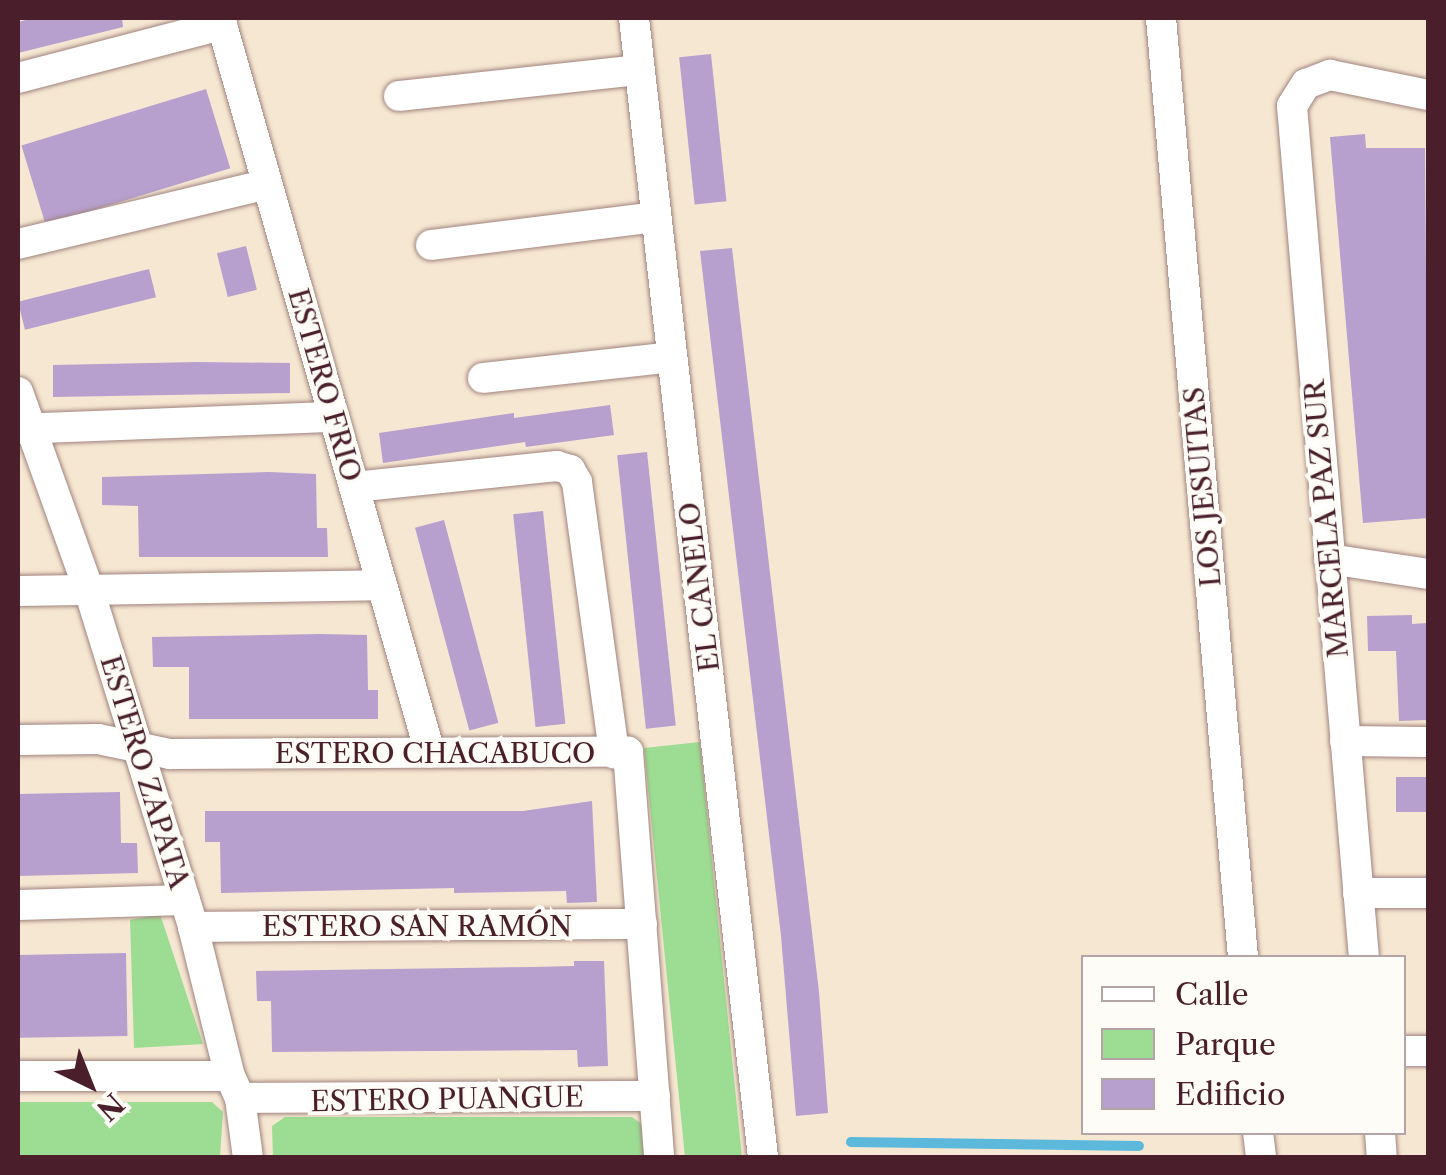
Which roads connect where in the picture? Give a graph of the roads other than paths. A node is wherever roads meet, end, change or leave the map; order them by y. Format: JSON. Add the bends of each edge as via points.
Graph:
{"nodes":[{"id":1,"x":634,"y":18,"type":"edge"},
{"id":2,"x":1161,"y":18,"type":"edge"},
{"id":3,"x":221,"y":21,"type":"edge"},
{"id":4,"x":639,"y":70,"type":"junction"},
{"id":5,"x":18,"y":78,"type":"edge"},
{"id":6,"x":1428,"y":95,"type":"edge"},
{"id":7,"x":399,"y":96,"type":"dead end"},
{"id":8,"x":268,"y":184,"type":"junction"},
{"id":9,"x":656,"y":217,"type":"junction"},
{"id":10,"x":18,"y":244,"type":"edge"},
{"id":11,"x":431,"y":245,"type":"dead end"},
{"id":12,"x":672,"y":356,"type":"junction"},
{"id":13,"x":483,"y":378,"type":"dead end"},
{"id":14,"x":18,"y":392,"type":"edge"},
{"id":15,"x":334,"y":417,"type":"junction"},
{"id":16,"x":25,"y":429,"type":"edge"},
{"id":17,"x":354,"y":487,"type":"junction"},
{"id":18,"x":1330,"y":559,"type":"junction"},
{"id":19,"x":1428,"y":574,"type":"edge"},
{"id":20,"x":381,"y":585,"type":"junction"},
{"id":21,"x":89,"y":590,"type":"junction"},
{"id":22,"x":18,"y":591,"type":"edge"},
{"id":23,"x":18,"y":740,"type":"edge"},
{"id":24,"x":1345,"y":741,"type":"junction"},
{"id":25,"x":1428,"y":742,"type":"edge"},
{"id":26,"x":137,"y":750,"type":"junction"},
{"id":27,"x":614,"y":752,"type":"junction"},
{"id":28,"x":430,"y":753,"type":"junction"},
{"id":29,"x":1358,"y":893,"type":"junction"},
{"id":30,"x":1428,"y":894,"type":"edge"},
{"id":31,"x":18,"y":905,"type":"edge"},
{"id":32,"x":189,"y":914,"type":"junction"},
{"id":33,"x":642,"y":924,"type":"junction"},
{"id":34,"x":1243,"y":955,"type":"edge"},
{"id":35,"x":1364,"y":955,"type":"edge"},
{"id":36,"x":18,"y":1076,"type":"edge"},
{"id":37,"x":235,"y":1087,"type":"junction"},
{"id":38,"x":655,"y":1096,"type":"junction"},
{"id":39,"x":248,"y":1158,"type":"edge"},
{"id":40,"x":660,"y":1158,"type":"edge"},
{"id":41,"x":763,"y":1158,"type":"edge"}],
"edges":[{"from":1,"to":4,"type":"street","name":"EL CANELO"},
{"from":2,"to":34,"type":"street","name":"LOS JESUITAS"},
{"from":3,"to":5,"type":"street"},
{"from":3,"to":8,"type":"street","name":"ESTERO FRIO"},
{"from":4,"to":7,"type":"street"},
{"from":4,"to":9,"type":"street","name":"EL CANELO"},
{"from":6,"to":18,"type":"street","name":"MARCELA PAZ SUR","via":[[1330,75],[1306,84],[1292,106]]},
{"from":8,"to":10,"type":"street"},
{"from":8,"to":15,"type":"street","name":"ESTERO FRIO"},
{"from":9,"to":11,"type":"street"},
{"from":9,"to":12,"type":"street","name":"EL CANELO"},
{"from":12,"to":13,"type":"street"},
{"from":12,"to":41,"type":"street","name":"EL CANELO"},
{"from":14,"to":16,"type":"street","name":"ESTERO ZAPATA"},
{"from":15,"to":16,"type":"street"},
{"from":15,"to":17,"type":"street","name":"ESTERO FRIO"},
{"from":16,"to":21,"type":"street","name":"ESTERO ZAPATA"},
{"from":17,"to":20,"type":"street","name":"ESTERO FRIO"},
{"from":17,"to":27,"type":"street","via":[[556,466],[570,470],[577,482]]},
{"from":18,"to":19,"type":"street"},
{"from":18,"to":24,"type":"street","name":"MARCELA PAZ SUR"},
{"from":20,"to":21,"type":"street"},
{"from":20,"to":28,"type":"street","name":"ESTERO FRIO"},
{"from":21,"to":22,"type":"street"},
{"from":21,"to":26,"type":"street","name":"ESTERO ZAPATA"},
{"from":23,"to":26,"type":"street","name":"ESTERO CHACABUCO","via":[[98,739]]},
{"from":24,"to":25,"type":"street"},
{"from":24,"to":29,"type":"street","name":"MARCELA PAZ SUR"},
{"from":26,"to":28,"type":"street","name":"ESTERO CHACABUCO"},
{"from":26,"to":32,"type":"street","name":"ESTERO ZAPATA"},
{"from":27,"to":28,"type":"street","name":"ESTERO CHACABUCO"},
{"from":27,"to":33,"type":"street","name":"ESTERO CHACABUCO","via":[[628,752]]},
{"from":29,"to":30,"type":"street"},
{"from":29,"to":35,"type":"street","name":"MARCELA PAZ SUR"},
{"from":31,"to":32,"type":"street","name":"ESTERO SAN RAMÓN"},
{"from":32,"to":33,"type":"street","name":"ESTERO SAN RAMÓN"},
{"from":32,"to":37,"type":"street","name":"ESTERO ZAPATA"},
{"from":33,"to":38,"type":"street","name":"ESTERO CHACABUCO"},
{"from":36,"to":37,"type":"street","name":"ESTERO PUANGUE"},
{"from":37,"to":38,"type":"street","name":"ESTERO PUANGUE"},
{"from":37,"to":39,"type":"street","name":"ESTERO ZAPATA"},
{"from":38,"to":40,"type":"street","name":"ESTERO CHACABUCO"}]}
